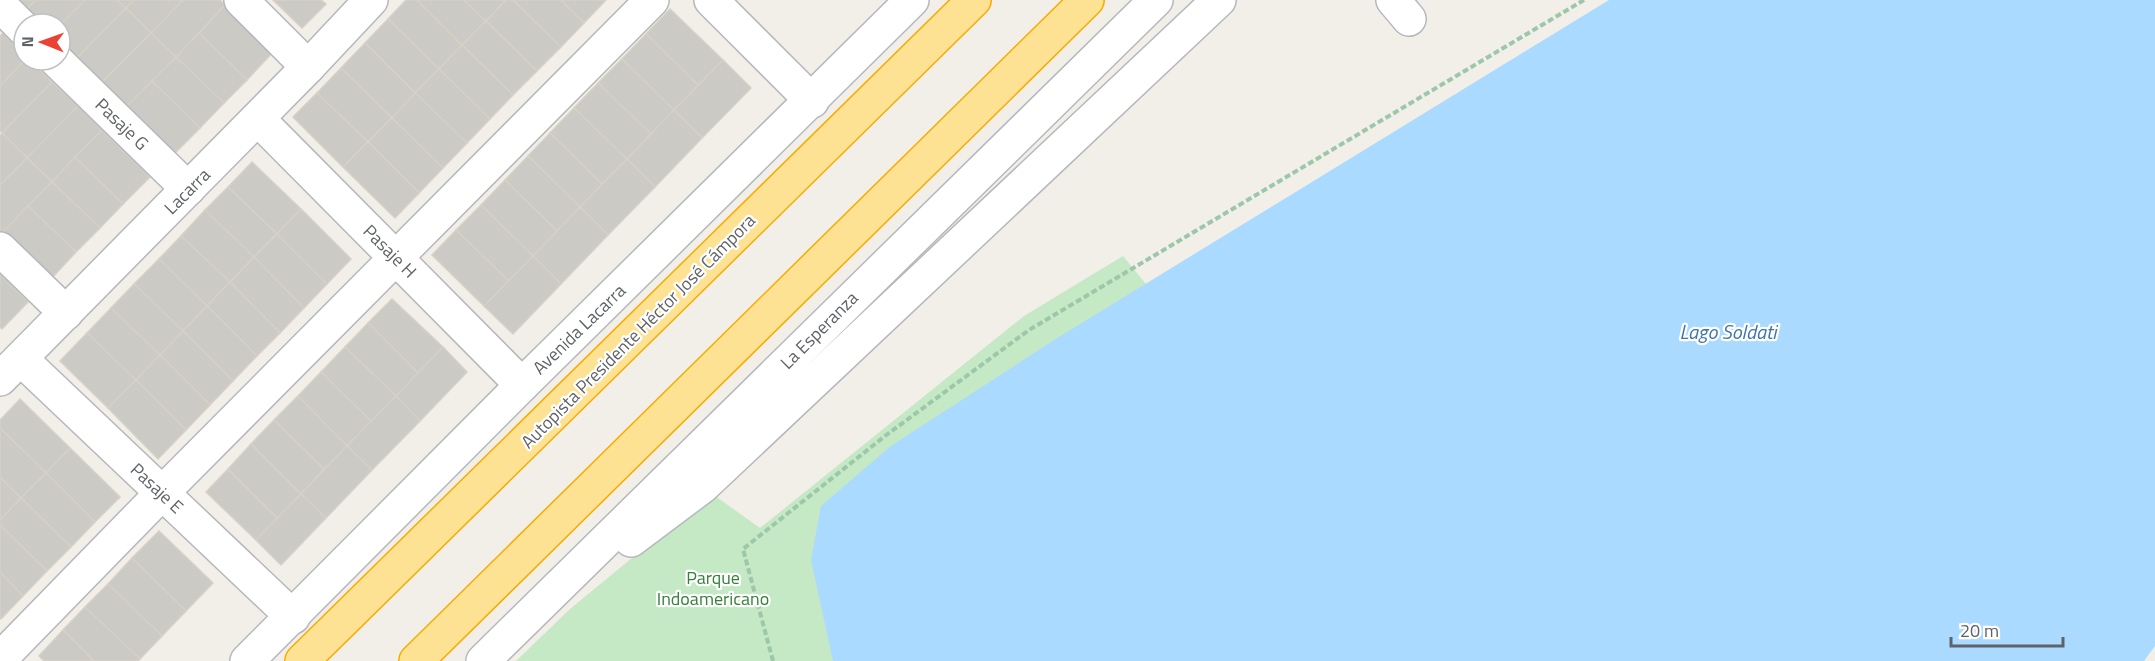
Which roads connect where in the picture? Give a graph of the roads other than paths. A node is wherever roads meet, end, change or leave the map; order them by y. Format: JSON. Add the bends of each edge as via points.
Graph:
{"nodes":[{"id":1,"x":240,"y":0,"type":"edge"},
{"id":2,"x":371,"y":0,"type":"edge"},
{"id":3,"x":652,"y":0,"type":"edge"},
{"id":4,"x":711,"y":0,"type":"edge"},
{"id":5,"x":912,"y":0,"type":"edge"},
{"id":6,"x":974,"y":0,"type":"edge"},
{"id":7,"x":1087,"y":0,"type":"edge"},
{"id":8,"x":1156,"y":0,"type":"edge"},
{"id":9,"x":1219,"y":0,"type":"edge"},
{"id":10,"x":0,"y":5,"type":"edge"},
{"id":11,"x":12,"y":16,"type":"edge"},
{"id":12,"x":308,"y":67,"type":"junction"},
{"id":13,"x":68,"y":72,"type":"edge"},
{"id":14,"x":812,"y":101,"type":"junction"},
{"id":15,"x":258,"y":119,"type":"junction"},
{"id":16,"x":188,"y":189,"type":"junction"},
{"id":17,"x":0,"y":249,"type":"edge"},
{"id":18,"x":396,"y":257,"type":"junction"},
{"id":19,"x":66,"y":314,"type":"junction"},
{"id":20,"x":10,"y":369,"type":"edge"},
{"id":21,"x":522,"y":385,"type":"junction"},
{"id":22,"x":162,"y":493,"type":"junction"},
{"id":23,"x":537,"y":608,"type":"junction"},
{"id":24,"x":293,"y":617,"type":"junction"},
{"id":25,"x":0,"y":659,"type":"edge"},
{"id":26,"x":247,"y":661,"type":"edge"},
{"id":27,"x":302,"y":661,"type":"edge"},
{"id":28,"x":416,"y":661,"type":"edge"},
{"id":29,"x":483,"y":661,"type":"edge"}],
"edges":[{"from":1,"to":12,"type":"street"},
{"from":2,"to":12,"type":"street","name":"Lacarra"},
{"from":3,"to":18,"type":"street"},
{"from":4,"to":14,"type":"street"},
{"from":5,"to":14,"type":"street","name":"Avenida Lacarra"},
{"from":6,"to":27,"type":"highway","name":"Autopista Presidente Héctor José Cámpora"},
{"from":7,"to":28,"type":"highway"},
{"from":8,"to":23,"type":"street","name":"La Esperanza"},
{"from":9,"to":23,"type":"street","via":[[703,486]]},
{"from":10,"to":11,"type":"street"},
{"from":12,"to":15,"type":"street","name":"Lacarra"},
{"from":13,"to":16,"type":"street","name":"Pasaje G"},
{"from":14,"to":21,"type":"street","name":"Avenida Lacarra"},
{"from":15,"to":16,"type":"street","name":"Lacarra"},
{"from":15,"to":18,"type":"street","name":"Pasaje H"},
{"from":16,"to":19,"type":"street","name":"Lacarra"},
{"from":17,"to":19,"type":"street"},
{"from":18,"to":21,"type":"street","name":"Pasaje H"},
{"from":18,"to":22,"type":"street"},
{"from":19,"to":20,"type":"street","name":"Lacarra"},
{"from":20,"to":22,"type":"street","name":"Pasaje E"},
{"from":21,"to":24,"type":"street","name":"Avenida Lacarra"},
{"from":22,"to":24,"type":"street","name":"Pasaje E"},
{"from":22,"to":25,"type":"street"},
{"from":23,"to":29,"type":"street","name":"La Esperanza"},
{"from":24,"to":26,"type":"street","name":"Avenida Lacarra"}]}
